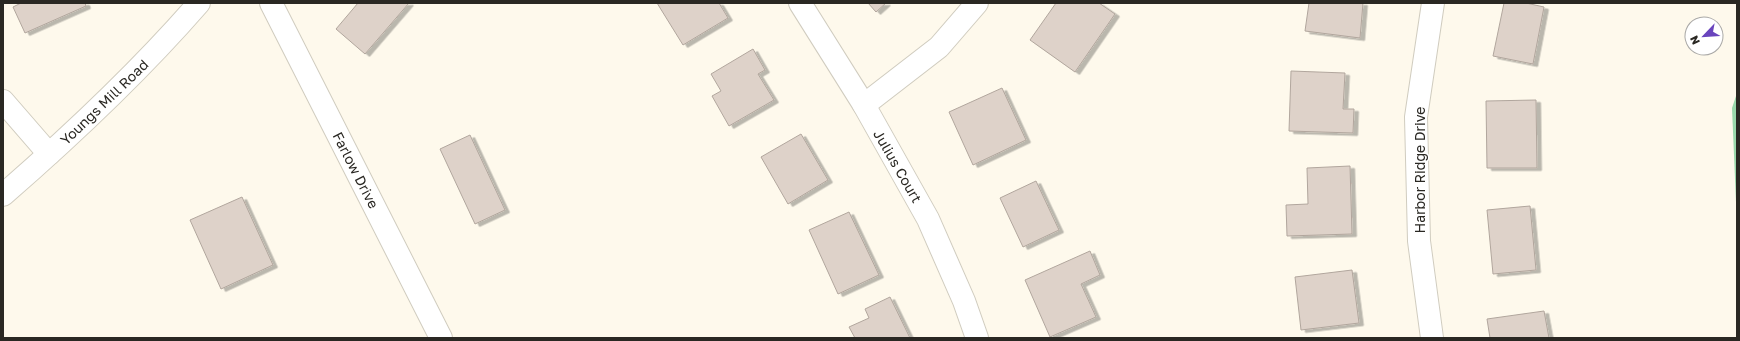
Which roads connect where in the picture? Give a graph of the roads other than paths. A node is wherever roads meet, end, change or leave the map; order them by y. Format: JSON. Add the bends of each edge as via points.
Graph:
{"nodes":[{"id":1,"x":199,"y":3,"type":"edge"},
{"id":2,"x":271,"y":3,"type":"edge"},
{"id":3,"x":800,"y":3,"type":"edge"},
{"id":4,"x":977,"y":3,"type":"edge"},
{"id":5,"x":1433,"y":3,"type":"edge"},
{"id":6,"x":3,"y":101,"type":"edge"},
{"id":7,"x":864,"y":105,"type":"junction"},
{"id":8,"x":49,"y":154,"type":"junction"},
{"id":9,"x":3,"y":195,"type":"edge"},
{"id":10,"x":441,"y":338,"type":"edge"},
{"id":11,"x":977,"y":338,"type":"edge"},
{"id":12,"x":1432,"y":338,"type":"edge"}],
"edges":[{"from":1,"to":8,"type":"street","name":"Youngs Mill Road","via":[[166,41],[74,133]]},
{"from":2,"to":10,"type":"street","name":"Farlow Drive"},
{"from":3,"to":7,"type":"street","name":"Julius Court"},
{"from":4,"to":7,"type":"street","via":[[939,47]]},
{"from":5,"to":12,"type":"street","name":"Harbor Ridge Drive","via":[[1416,117],[1419,241]]},
{"from":6,"to":8,"type":"street"},
{"from":7,"to":11,"type":"street","name":"Julius Court","via":[[928,219],[964,301]]},
{"from":8,"to":9,"type":"street","name":"Youngs Mill Road"}]}
